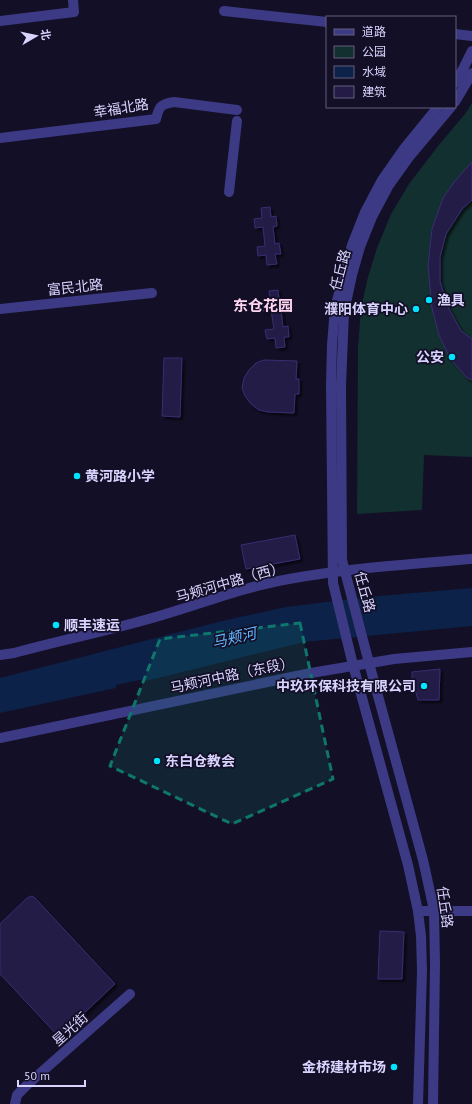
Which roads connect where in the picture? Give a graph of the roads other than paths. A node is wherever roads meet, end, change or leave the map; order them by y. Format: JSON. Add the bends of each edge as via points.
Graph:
{"nodes":[{"id":1,"x":73,"y":0,"type":"edge"},
{"id":2,"x":224,"y":11,"type":"dead end"},
{"id":3,"x":0,"y":21,"type":"edge"},
{"id":4,"x":326,"y":22,"type":"edge"},
{"id":5,"x":456,"y":34,"type":"edge"},
{"id":6,"x":472,"y":36,"type":"edge"},
{"id":7,"x":472,"y":50,"type":"edge"},
{"id":8,"x":472,"y":73,"type":"edge"},
{"id":9,"x":456,"y":81,"type":"edge"},
{"id":10,"x":456,"y":100,"type":"edge"},
{"id":11,"x":437,"y":108,"type":"edge"},
{"id":12,"x":450,"y":108,"type":"edge"},
{"id":13,"x":237,"y":110,"type":"dead end"},
{"id":14,"x":237,"y":121,"type":"dead end"},
{"id":15,"x":0,"y":138,"type":"edge"},
{"id":16,"x":229,"y":192,"type":"dead end"},
{"id":17,"x":152,"y":292,"type":"dead end"},
{"id":18,"x":0,"y":309,"type":"edge"},
{"id":19,"x":472,"y":559,"type":"edge"},
{"id":20,"x":345,"y":571,"type":"junction"},
{"id":21,"x":332,"y":573,"type":"junction"},
{"id":22,"x":472,"y":652,"type":"edge"},
{"id":23,"x":0,"y":655,"type":"edge"},
{"id":24,"x":368,"y":663,"type":"junction"},
{"id":25,"x":353,"y":665,"type":"junction"},
{"id":26,"x":0,"y":738,"type":"edge"},
{"id":27,"x":418,"y":910,"type":"junction"},
{"id":28,"x":434,"y":910,"type":"junction"},
{"id":29,"x":472,"y":911,"type":"edge"},
{"id":30,"x":130,"y":994,"type":"dead end"},
{"id":31,"x":15,"y":1104,"type":"edge"},
{"id":32,"x":418,"y":1104,"type":"edge"},
{"id":33,"x":433,"y":1104,"type":"edge"}],
"edges":[{"from":1,"to":3,"type":"street","via":[[74,12]]},
{"from":2,"to":4,"type":"street"},
{"from":5,"to":6,"type":"street"},
{"from":7,"to":9,"type":"street"},
{"from":8,"to":10,"type":"street"},
{"from":11,"to":21,"type":"street","name":"任丘路","via":[[382,180],[365,212],[352,245],[336,308],[331,385]]},
{"from":12,"to":20,"type":"street","name":"任丘路","via":[[389,184],[372,217],[352,275],[344,312],[341,362],[342,560]]},
{"from":13,"to":15,"type":"street","name":"幸福北路","via":[[164,103],[156,120]]},
{"from":14,"to":16,"type":"street"},
{"from":17,"to":18,"type":"street","name":"富民北路"},
{"from":19,"to":20,"type":"street","name":"马颊河中路（西）"},
{"from":20,"to":21,"type":"street","name":"马颊河中路（西）"},
{"from":20,"to":24,"type":"street","name":"任丘路"},
{"from":21,"to":23,"type":"street","name":"马颊河中路（西）","via":[[254,587],[161,616]]},
{"from":21,"to":25,"type":"street","name":"任丘路"},
{"from":22,"to":24,"type":"street","name":"马颊河中路（东段）"},
{"from":24,"to":25,"type":"street","name":"马颊河中路（东段）"},
{"from":24,"to":28,"type":"street","name":"任丘路","via":[[423,860]]},
{"from":25,"to":26,"type":"street","name":"马颊河中路（东段）"},
{"from":25,"to":27,"type":"street","name":"任丘路","via":[[408,864]]},
{"from":27,"to":28,"type":"street"},
{"from":27,"to":32,"type":"street","name":"任丘路","via":[[422,971]]},
{"from":28,"to":29,"type":"street"},
{"from":28,"to":33,"type":"street","name":"任丘路","via":[[436,964]]},
{"from":30,"to":31,"type":"street","name":"星光街","via":[[28,1084],[17,1095]]}]}
